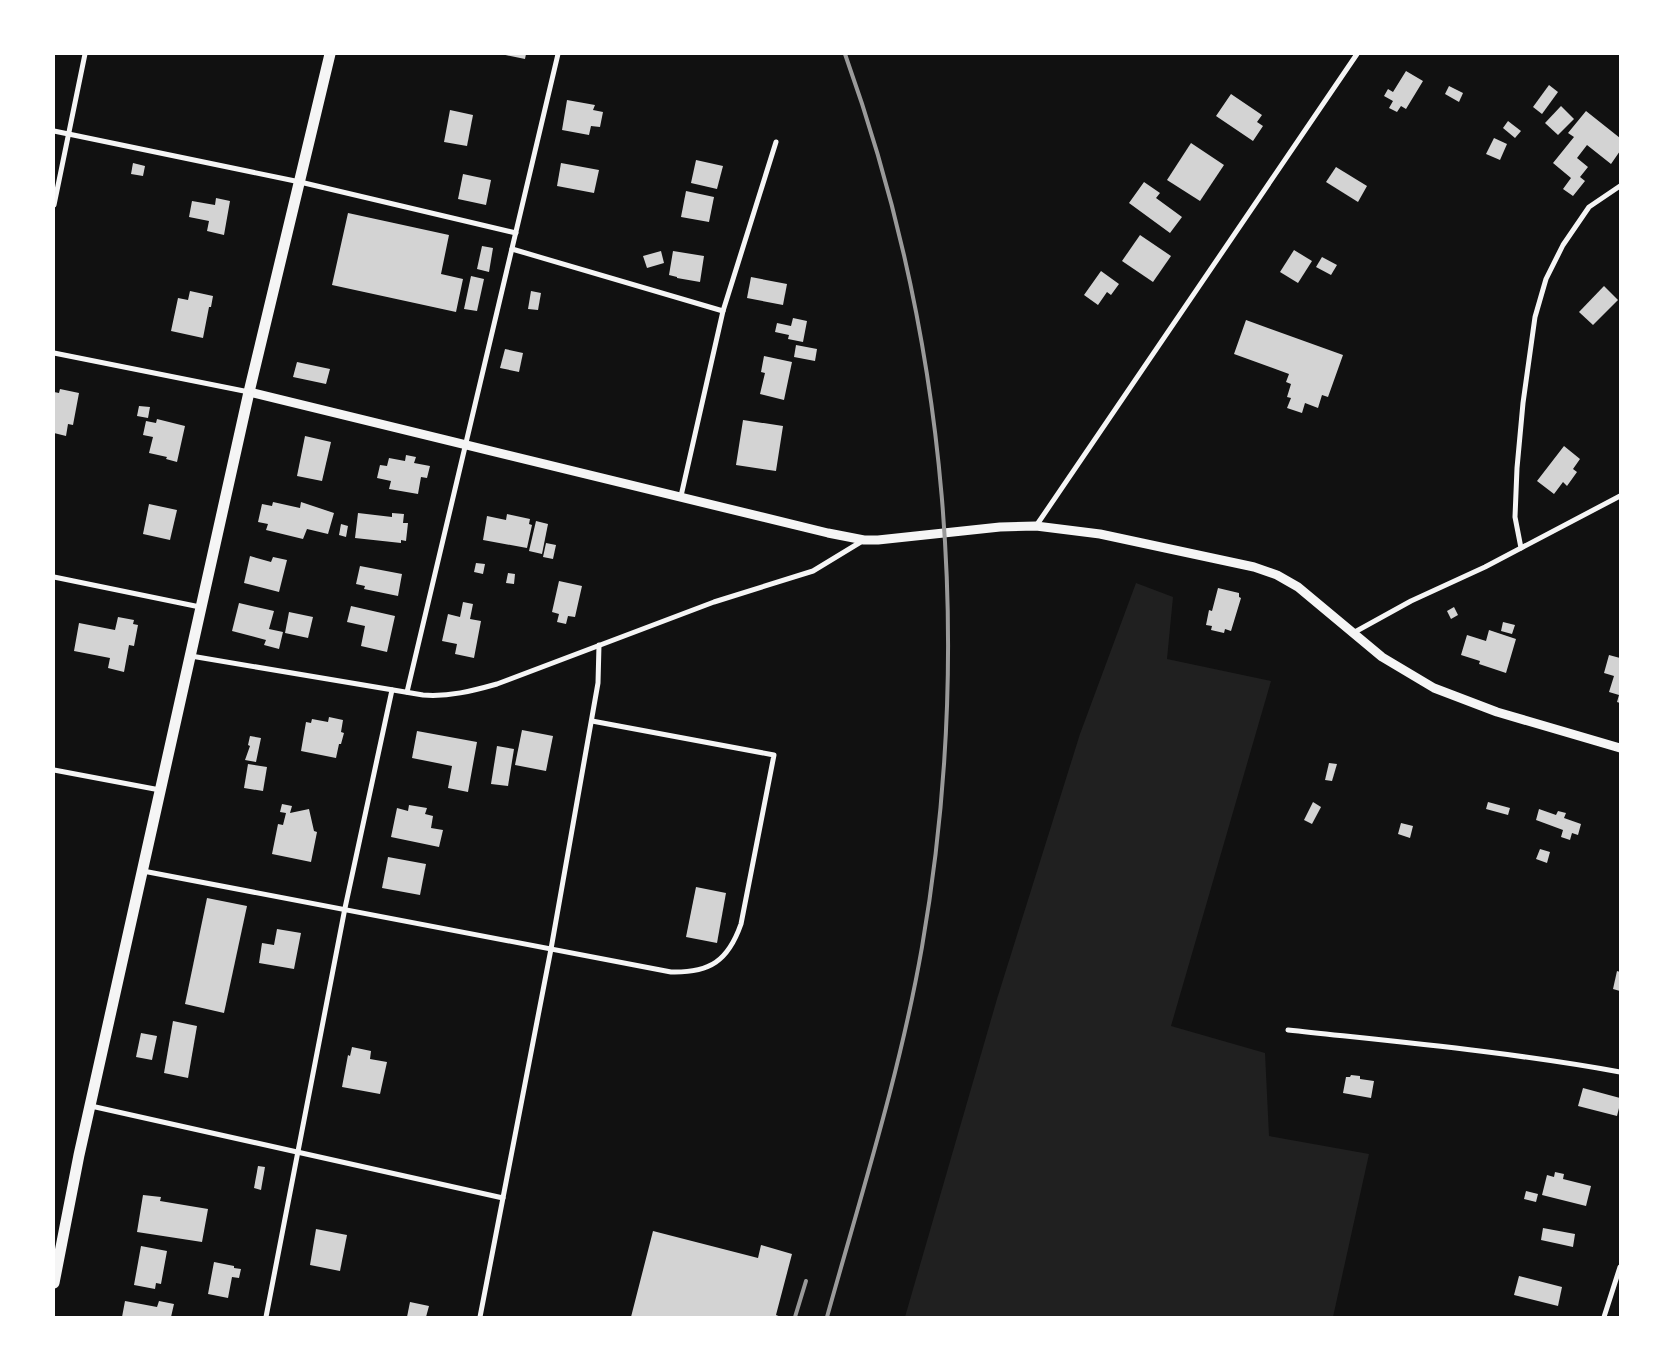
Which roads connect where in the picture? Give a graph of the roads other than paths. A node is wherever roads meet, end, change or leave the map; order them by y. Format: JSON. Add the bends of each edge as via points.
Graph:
{"nodes":[{"id":1,"x":85,"y":54,"type":"edge"},
{"id":2,"x":330,"y":54,"type":"edge"},
{"id":3,"x":558,"y":54,"type":"edge"},
{"id":4,"x":1358,"y":54,"type":"edge"},
{"id":5,"x":54,"y":131,"type":"edge"},
{"id":6,"x":67,"y":134,"type":"junction"},
{"id":7,"x":776,"y":142,"type":"dead end"},
{"id":8,"x":300,"y":182,"type":"junction"},
{"id":9,"x":1620,"y":186,"type":"edge"},
{"id":10,"x":54,"y":205,"type":"edge"},
{"id":11,"x":516,"y":233,"type":"junction"},
{"id":12,"x":512,"y":249,"type":"junction"},
{"id":13,"x":723,"y":311,"type":"junction"},
{"id":14,"x":54,"y":353,"type":"edge"},
{"id":15,"x":249,"y":392,"type":"junction"},
{"id":16,"x":466,"y":444,"type":"junction"},
{"id":17,"x":681,"y":496,"type":"junction"},
{"id":18,"x":1620,"y":496,"type":"edge"},
{"id":19,"x":1036,"y":526,"type":"junction"},
{"id":20,"x":864,"y":540,"type":"junction"},
{"id":21,"x":1521,"y":548,"type":"junction"},
{"id":22,"x":54,"y":577,"type":"edge"},
{"id":23,"x":202,"y":608,"type":"junction"},
{"id":24,"x":1353,"y":633,"type":"junction"},
{"id":25,"x":599,"y":645,"type":"junction"},
{"id":26,"x":191,"y":656,"type":"junction"},
{"id":27,"x":392,"y":690,"type":"junction"},
{"id":28,"x":406,"y":692,"type":"junction"},
{"id":29,"x":592,"y":720,"type":"junction"},
{"id":30,"x":1620,"y":748,"type":"edge"},
{"id":31,"x":54,"y":770,"type":"edge"},
{"id":32,"x":160,"y":790,"type":"junction"},
{"id":33,"x":143,"y":871,"type":"junction"},
{"id":34,"x":345,"y":908,"type":"junction"},
{"id":35,"x":552,"y":949,"type":"junction"},
{"id":36,"x":1288,"y":1030,"type":"dead end"},
{"id":37,"x":1620,"y":1072,"type":"edge"},
{"id":38,"x":90,"y":1106,"type":"junction"},
{"id":39,"x":298,"y":1152,"type":"junction"},
{"id":40,"x":503,"y":1198,"type":"junction"},
{"id":41,"x":1620,"y":1266,"type":"edge"},
{"id":42,"x":54,"y":1282,"type":"edge"},
{"id":43,"x":266,"y":1317,"type":"edge"},
{"id":44,"x":480,"y":1317,"type":"edge"},
{"id":45,"x":1604,"y":1317,"type":"edge"}],
"edges":[{"from":1,"to":6,"type":"street"},
{"from":2,"to":8,"type":"highway"},
{"from":3,"to":11,"type":"street"},
{"from":4,"to":19,"type":"street"},
{"from":5,"to":6,"type":"street"},
{"from":6,"to":8,"type":"street"},
{"from":6,"to":10,"type":"street"},
{"from":7,"to":13,"type":"street"},
{"from":8,"to":11,"type":"street"},
{"from":8,"to":15,"type":"highway"},
{"from":9,"to":21,"type":"street","via":[[1589,207],[1563,245],[1546,279],[1535,318],[1517,468],[1515,517]]},
{"from":11,"to":12,"type":"street"},
{"from":12,"to":13,"type":"street"},
{"from":12,"to":16,"type":"street"},
{"from":13,"to":17,"type":"street"},
{"from":14,"to":15,"type":"street"},
{"from":15,"to":16,"type":"street"},
{"from":15,"to":23,"type":"highway"},
{"from":16,"to":17,"type":"street"},
{"from":16,"to":28,"type":"street"},
{"from":17,"to":20,"type":"street"},
{"from":18,"to":21,"type":"street"},
{"from":19,"to":20,"type":"street"},
{"from":19,"to":24,"type":"street","via":[[1116,537],[1269,572],[1298,586]]},
{"from":20,"to":25,"type":"street","via":[[813,571],[714,602]]},
{"from":21,"to":24,"type":"street"},
{"from":22,"to":23,"type":"street"},
{"from":23,"to":26,"type":"highway"},
{"from":24,"to":30,"type":"street","via":[[1382,657],[1434,688],[1497,712]]},
{"from":25,"to":28,"type":"street","via":[[479,689],[442,696]]},
{"from":25,"to":29,"type":"street","via":[[598,683]]},
{"from":26,"to":27,"type":"street"},
{"from":26,"to":32,"type":"highway"},
{"from":27,"to":28,"type":"street"},
{"from":27,"to":34,"type":"street"},
{"from":29,"to":35,"type":"street"},
{"from":29,"to":35,"type":"street","via":[[774,755],[741,924],[735,942],[723,957],[708,967],[690,972],[671,972]]},
{"from":31,"to":32,"type":"street"},
{"from":32,"to":33,"type":"highway"},
{"from":33,"to":34,"type":"street"},
{"from":33,"to":38,"type":"highway"},
{"from":34,"to":35,"type":"street"},
{"from":34,"to":39,"type":"street"},
{"from":35,"to":40,"type":"street"},
{"from":36,"to":37,"type":"street","via":[[1482,1051]]},
{"from":38,"to":39,"type":"street"},
{"from":38,"to":42,"type":"highway"},
{"from":39,"to":40,"type":"street"},
{"from":39,"to":43,"type":"street"},
{"from":40,"to":44,"type":"street"},
{"from":41,"to":45,"type":"street"}]}
